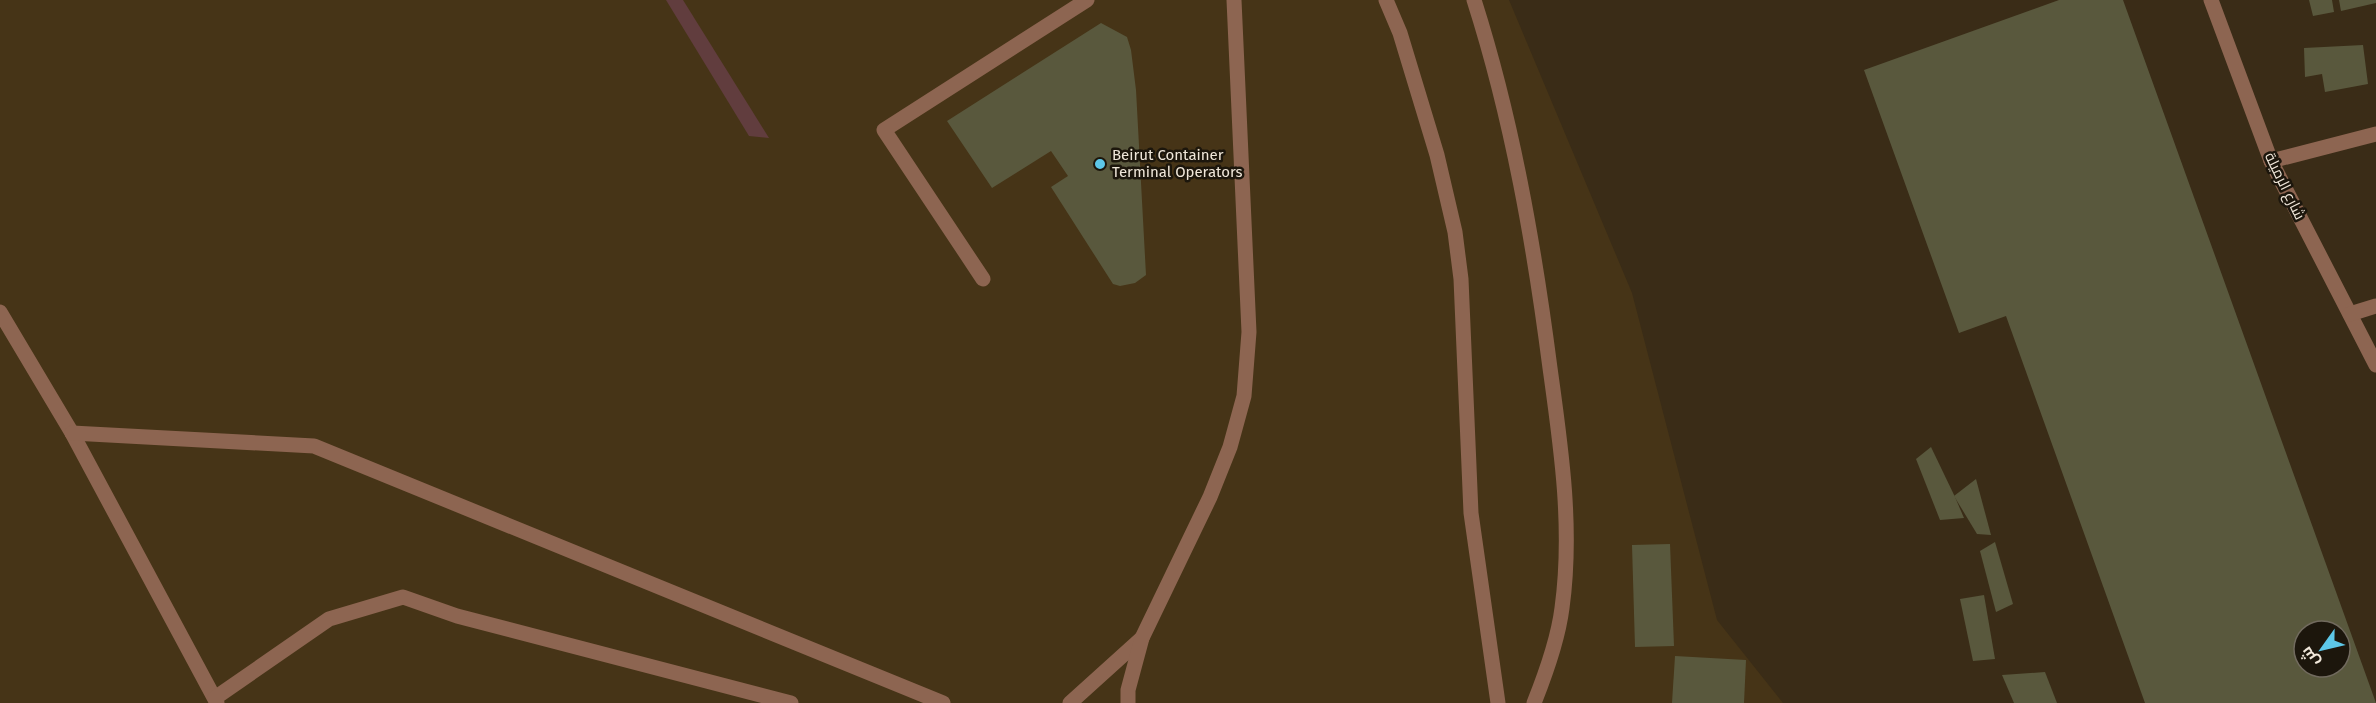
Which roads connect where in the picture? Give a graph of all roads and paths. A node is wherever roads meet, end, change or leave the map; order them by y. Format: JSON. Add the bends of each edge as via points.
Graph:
{"nodes":[{"id":1,"x":1087,"y":0,"type":"edge"},
{"id":2,"x":1234,"y":0,"type":"edge"},
{"id":3,"x":1386,"y":0,"type":"edge"},
{"id":4,"x":1474,"y":0,"type":"edge"},
{"id":5,"x":2211,"y":0,"type":"edge"},
{"id":6,"x":2376,"y":134,"type":"edge"},
{"id":7,"x":2271,"y":161,"type":"junction"},
{"id":8,"x":983,"y":279,"type":"dead end"},
{"id":9,"x":2376,"y":306,"type":"edge"},
{"id":10,"x":0,"y":312,"type":"edge"},
{"id":11,"x":2350,"y":315,"type":"junction"},
{"id":12,"x":2376,"y":365,"type":"edge"},
{"id":13,"x":72,"y":433,"type":"junction"},
{"id":14,"x":1142,"y":638,"type":"junction"},
{"id":15,"x":216,"y":701,"type":"edge"},
{"id":16,"x":791,"y":703,"type":"edge"},
{"id":17,"x":943,"y":703,"type":"edge"},
{"id":18,"x":1070,"y":703,"type":"edge"},
{"id":19,"x":1128,"y":703,"type":"edge"},
{"id":20,"x":1498,"y":703,"type":"edge"},
{"id":21,"x":1534,"y":703,"type":"edge"}],
"edges":[{"from":1,"to":8,"type":"street","via":[[884,130]]},
{"from":2,"to":14,"type":"street","via":[[1249,332],[1244,396],[1230,447],[1210,497]]},
{"from":3,"to":20,"type":"street","via":[[1437,155],[1455,232],[1461,279],[1471,513]]},
{"from":4,"to":21,"type":"street","via":[[1509,133],[1537,267],[1565,474],[1562,609],[1548,667]]},
{"from":5,"to":7,"type":"street","name":"شارع الرميلة"},
{"from":6,"to":7,"type":"street"},
{"from":7,"to":11,"type":"street","name":"شارع الرميلة"},
{"from":9,"to":11,"type":"street"},
{"from":10,"to":13,"type":"street"},
{"from":11,"to":12,"type":"street","name":"شارع الرميلة"},
{"from":13,"to":15,"type":"street"},
{"from":13,"to":17,"type":"street","via":[[314,446]]},
{"from":14,"to":18,"type":"street"},
{"from":14,"to":19,"type":"street"},
{"from":15,"to":16,"type":"street","via":[[329,619],[403,597],[457,616]]}]}
